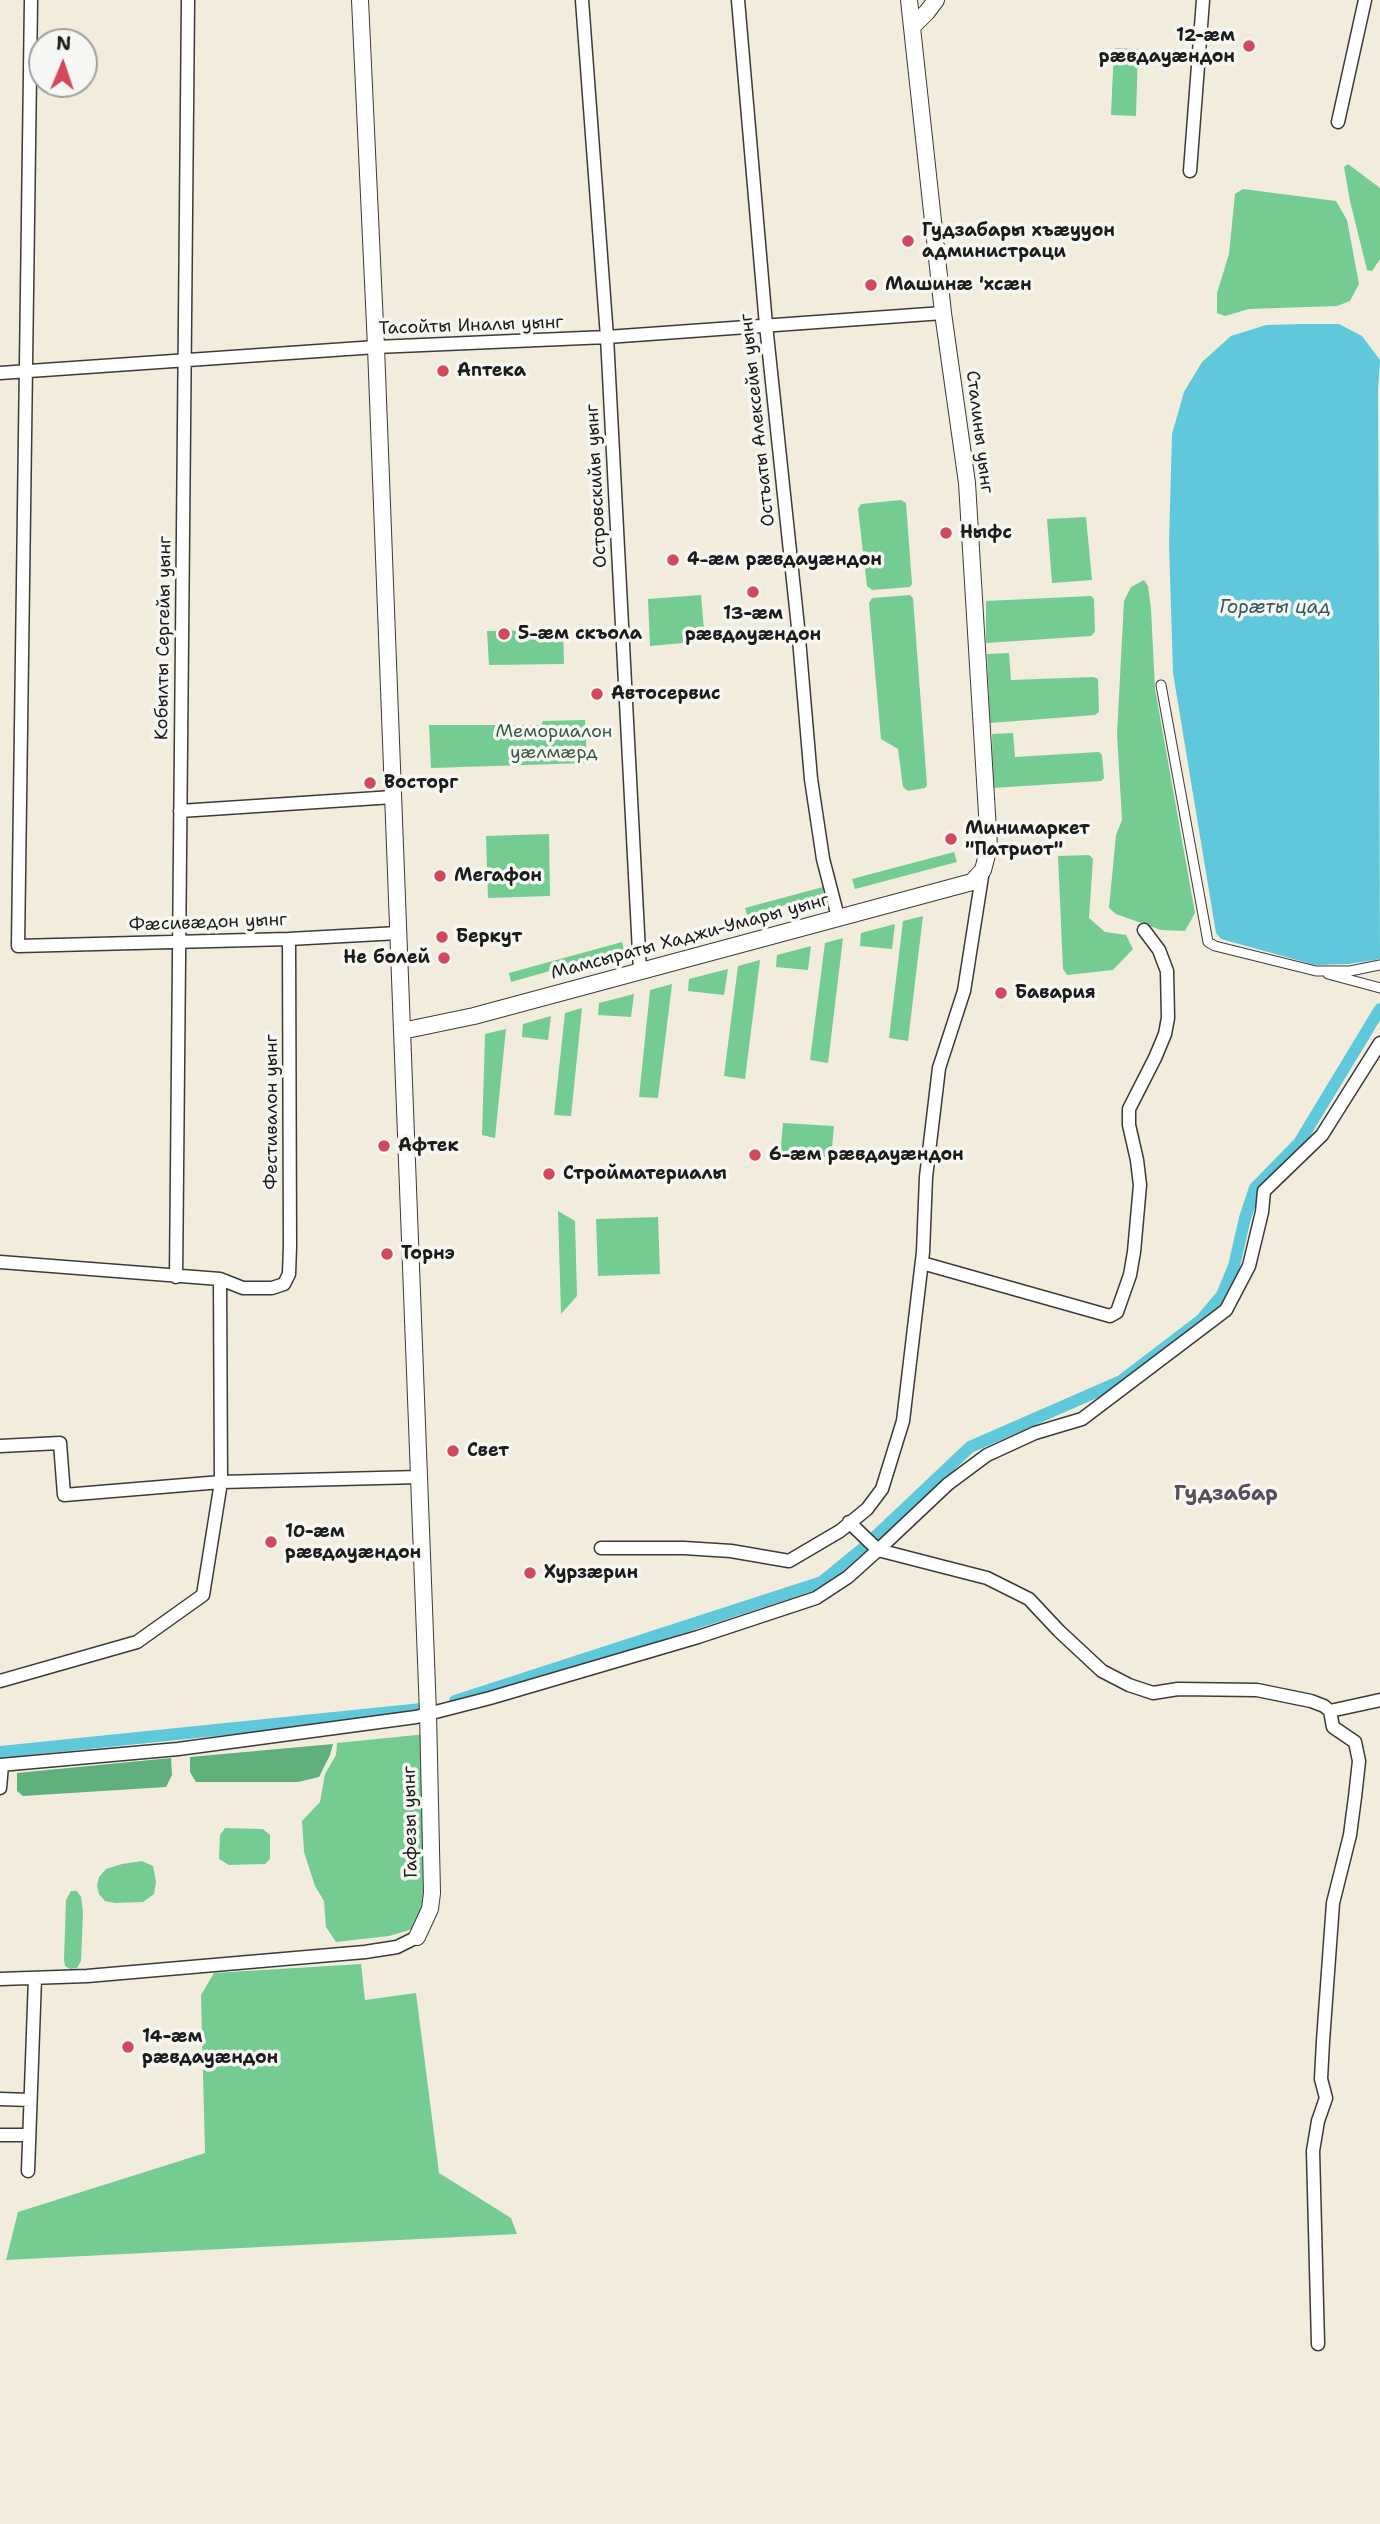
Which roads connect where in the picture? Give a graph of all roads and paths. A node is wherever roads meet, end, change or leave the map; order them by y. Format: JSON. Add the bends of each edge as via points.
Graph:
{"nodes":[{"id":1,"x":31,"y":0,"type":"edge"},
{"id":2,"x":188,"y":0,"type":"edge"},
{"id":3,"x":360,"y":0,"type":"edge"},
{"id":4,"x":582,"y":0,"type":"edge"},
{"id":5,"x":738,"y":0,"type":"edge"},
{"id":6,"x":909,"y":0,"type":"edge"},
{"id":7,"x":936,"y":0,"type":"edge"},
{"id":8,"x":1203,"y":0,"type":"edge"},
{"id":9,"x":1365,"y":0,"type":"edge"},
{"id":10,"x":912,"y":27,"type":"junction"},
{"id":11,"x":1338,"y":122,"type":"dead end"},
{"id":12,"x":1190,"y":172,"type":"dead end"},
{"id":13,"x":943,"y":313,"type":"junction"},
{"id":14,"x":766,"y":325,"type":"junction"},
{"id":15,"x":607,"y":337,"type":"junction"},
{"id":16,"x":376,"y":347,"type":"junction"},
{"id":17,"x":185,"y":362,"type":"junction"},
{"id":18,"x":27,"y":372,"type":"junction"},
{"id":19,"x":0,"y":373,"type":"edge"},
{"id":20,"x":1161,"y":685,"type":"dead end"},
{"id":21,"x":393,"y":797,"type":"junction"},
{"id":22,"x":180,"y":811,"type":"junction"},
{"id":23,"x":983,"y":870,"type":"junction"},
{"id":24,"x":838,"y":917,"type":"junction"},
{"id":25,"x":1144,"y":930,"type":"dead end"},
{"id":26,"x":398,"y":933,"type":"junction"},
{"id":27,"x":289,"y":939,"type":"junction"},
{"id":28,"x":179,"y":942,"type":"junction"},
{"id":29,"x":1380,"y":965,"type":"edge"},
{"id":30,"x":640,"y":971,"type":"junction"},
{"id":31,"x":1316,"y":971,"type":"junction"},
{"id":32,"x":1380,"y":988,"type":"edge"},
{"id":33,"x":402,"y":1031,"type":"junction"},
{"id":34,"x":1380,"y":1042,"type":"edge"},
{"id":35,"x":0,"y":1262,"type":"edge"},
{"id":36,"x":922,"y":1263,"type":"junction"},
{"id":37,"x":176,"y":1277,"type":"junction"},
{"id":38,"x":220,"y":1279,"type":"junction"},
{"id":39,"x":0,"y":1446,"type":"edge"},
{"id":40,"x":419,"y":1477,"type":"junction"},
{"id":41,"x":220,"y":1482,"type":"junction"},
{"id":42,"x":852,"y":1525,"type":"junction"},
{"id":43,"x":601,"y":1548,"type":"dead end"},
{"id":44,"x":876,"y":1548,"type":"junction"},
{"id":45,"x":0,"y":1681,"type":"edge"},
{"id":46,"x":1380,"y":1700,"type":"edge"},
{"id":47,"x":1330,"y":1711,"type":"junction"},
{"id":48,"x":428,"y":1713,"type":"junction"},
{"id":49,"x":1,"y":1765,"type":"edge"},
{"id":50,"x":0,"y":1787,"type":"edge"},
{"id":51,"x":417,"y":1937,"type":"joint"},
{"id":52,"x":0,"y":1979,"type":"edge"},
{"id":53,"x":35,"y":1979,"type":"junction"},
{"id":54,"x":0,"y":2099,"type":"edge"},
{"id":55,"x":30,"y":2100,"type":"junction"},
{"id":56,"x":0,"y":2135,"type":"edge"},
{"id":57,"x":29,"y":2135,"type":"junction"},
{"id":58,"x":28,"y":2171,"type":"dead end"},
{"id":59,"x":1318,"y":2344,"type":"dead end"}],
"edges":[{"from":1,"to":18,"type":"street"},
{"from":2,"to":17,"type":"street","name":"Кобылты Сергейы уынг"},
{"from":3,"to":16,"type":"street","name":"Гафезы уынг"},
{"from":4,"to":15,"type":"street","name":"Островскийы уынг"},
{"from":5,"to":14,"type":"street","name":"Остъаты Алексейы уынг"},
{"from":6,"to":10,"type":"street","name":"Сталины уынг"},
{"from":7,"to":10,"type":"street"},
{"from":8,"to":12,"type":"street"},
{"from":9,"to":11,"type":"street"},
{"from":10,"to":13,"type":"street","name":"Сталины уынг"},
{"from":13,"to":14,"type":"street","name":"Тасойты Иналы уынг"},
{"from":13,"to":23,"type":"street","name":"Сталины уынг","via":[[967,483],[989,846]]},
{"from":14,"to":15,"type":"street","name":"Тасойты Иналы уынг"},
{"from":14,"to":24,"type":"street","name":"Остъаты Алексейы уынг","via":[[811,779],[823,859]]},
{"from":15,"to":16,"type":"street","name":"Тасойты Иналы уынг"},
{"from":15,"to":30,"type":"street","name":"Островскийы уынг"},
{"from":16,"to":17,"type":"street","name":"Тасойты Иналы уынг"},
{"from":16,"to":21,"type":"street","name":"Гафезы уынг"},
{"from":17,"to":18,"type":"street","name":"Тасойты Иналы уынг"},
{"from":17,"to":22,"type":"street","name":"Кобылты Сергейы уынг"},
{"from":18,"to":19,"type":"street","name":"Тасойты Иналы уынг"},
{"from":18,"to":28,"type":"street","name":"Фæсивæдон уынг","via":[[18,946]]},
{"from":20,"to":31,"type":"street","via":[[1208,942]]},
{"from":21,"to":22,"type":"street"},
{"from":21,"to":26,"type":"street","name":"Гафезы уынг"},
{"from":22,"to":28,"type":"street","name":"Кобылты Сергейы уынг"},
{"from":23,"to":24,"type":"street","name":"Мамсыраты Хаджи-Умары уынг","via":[[972,882]]},
{"from":23,"to":36,"type":"street","via":[[964,990],[940,1068],[926,1177]]},
{"from":24,"to":30,"type":"street","name":"Мамсыраты Хаджи-Умары уынг"},
{"from":25,"to":36,"type":"street","via":[[1167,971],[1168,1018],[1165,1034],[1129,1109],[1140,1185],[1130,1275],[1117,1312],[1110,1316]]},
{"from":26,"to":27,"type":"street","name":"Фæсивæдон уынг"},
{"from":26,"to":33,"type":"street","name":"Гафезы уынг"},
{"from":27,"to":28,"type":"street","name":"Фæсивæдон уынг"},
{"from":27,"to":38,"type":"street","name":"Фестивалон уынг","via":[[289,1274],[284,1284],[272,1288],[243,1288]]},
{"from":28,"to":37,"type":"street","name":"Кобылты Сергейы уынг"},
{"from":29,"to":31,"type":"street"},
{"from":30,"to":33,"type":"street","name":"Мамсыраты Хаджи-Умары уынг"},
{"from":31,"to":32,"type":"street"},
{"from":33,"to":40,"type":"street","name":"Гафезы уынг"},
{"from":34,"to":44,"type":"street","via":[[1322,1135],[1264,1191],[1250,1266],[1226,1310],[1082,1419],[1035,1433],[987,1455]]},
{"from":35,"to":37,"type":"street"},
{"from":36,"to":42,"type":"street","via":[[903,1421],[882,1489]]},
{"from":37,"to":38,"type":"street"},
{"from":38,"to":41,"type":"street"},
{"from":39,"to":41,"type":"street","via":[[60,1443],[64,1495]]},
{"from":40,"to":41,"type":"street"},
{"from":40,"to":48,"type":"street","name":"Гафезы уынг"},
{"from":41,"to":45,"type":"street","via":[[203,1595],[136,1642]]},
{"from":42,"to":43,"type":"street","via":[[789,1561],[731,1551]]},
{"from":42,"to":44,"type":"street"},
{"from":44,"to":47,"type":"street","via":[[987,1577],[1029,1599],[1102,1671],[1129,1685],[1153,1693],[1258,1690],[1311,1701]]},
{"from":44,"to":48,"type":"street","via":[[848,1577],[816,1598],[698,1637]]},
{"from":46,"to":47,"type":"street"},
{"from":47,"to":59,"type":"street","via":[[1333,1727],[1355,1742],[1359,1761],[1350,1835],[1333,1903],[1321,2079],[1326,2098],[1313,2151]]},
{"from":48,"to":49,"type":"street","via":[[178,1749]]},
{"from":48,"to":51,"type":"street","name":"Гафезы уынг","via":[[432,1893]]},
{"from":49,"to":50,"type":"street"},
{"from":51,"to":53,"type":"street","name":"Гафезы уынг","via":[[397,1947],[365,1952]]},
{"from":52,"to":53,"type":"street","name":"Гафезы уынг"},
{"from":53,"to":55,"type":"street"},
{"from":54,"to":55,"type":"street"},
{"from":55,"to":57,"type":"street"},
{"from":56,"to":57,"type":"street"},
{"from":57,"to":58,"type":"street"}]}
